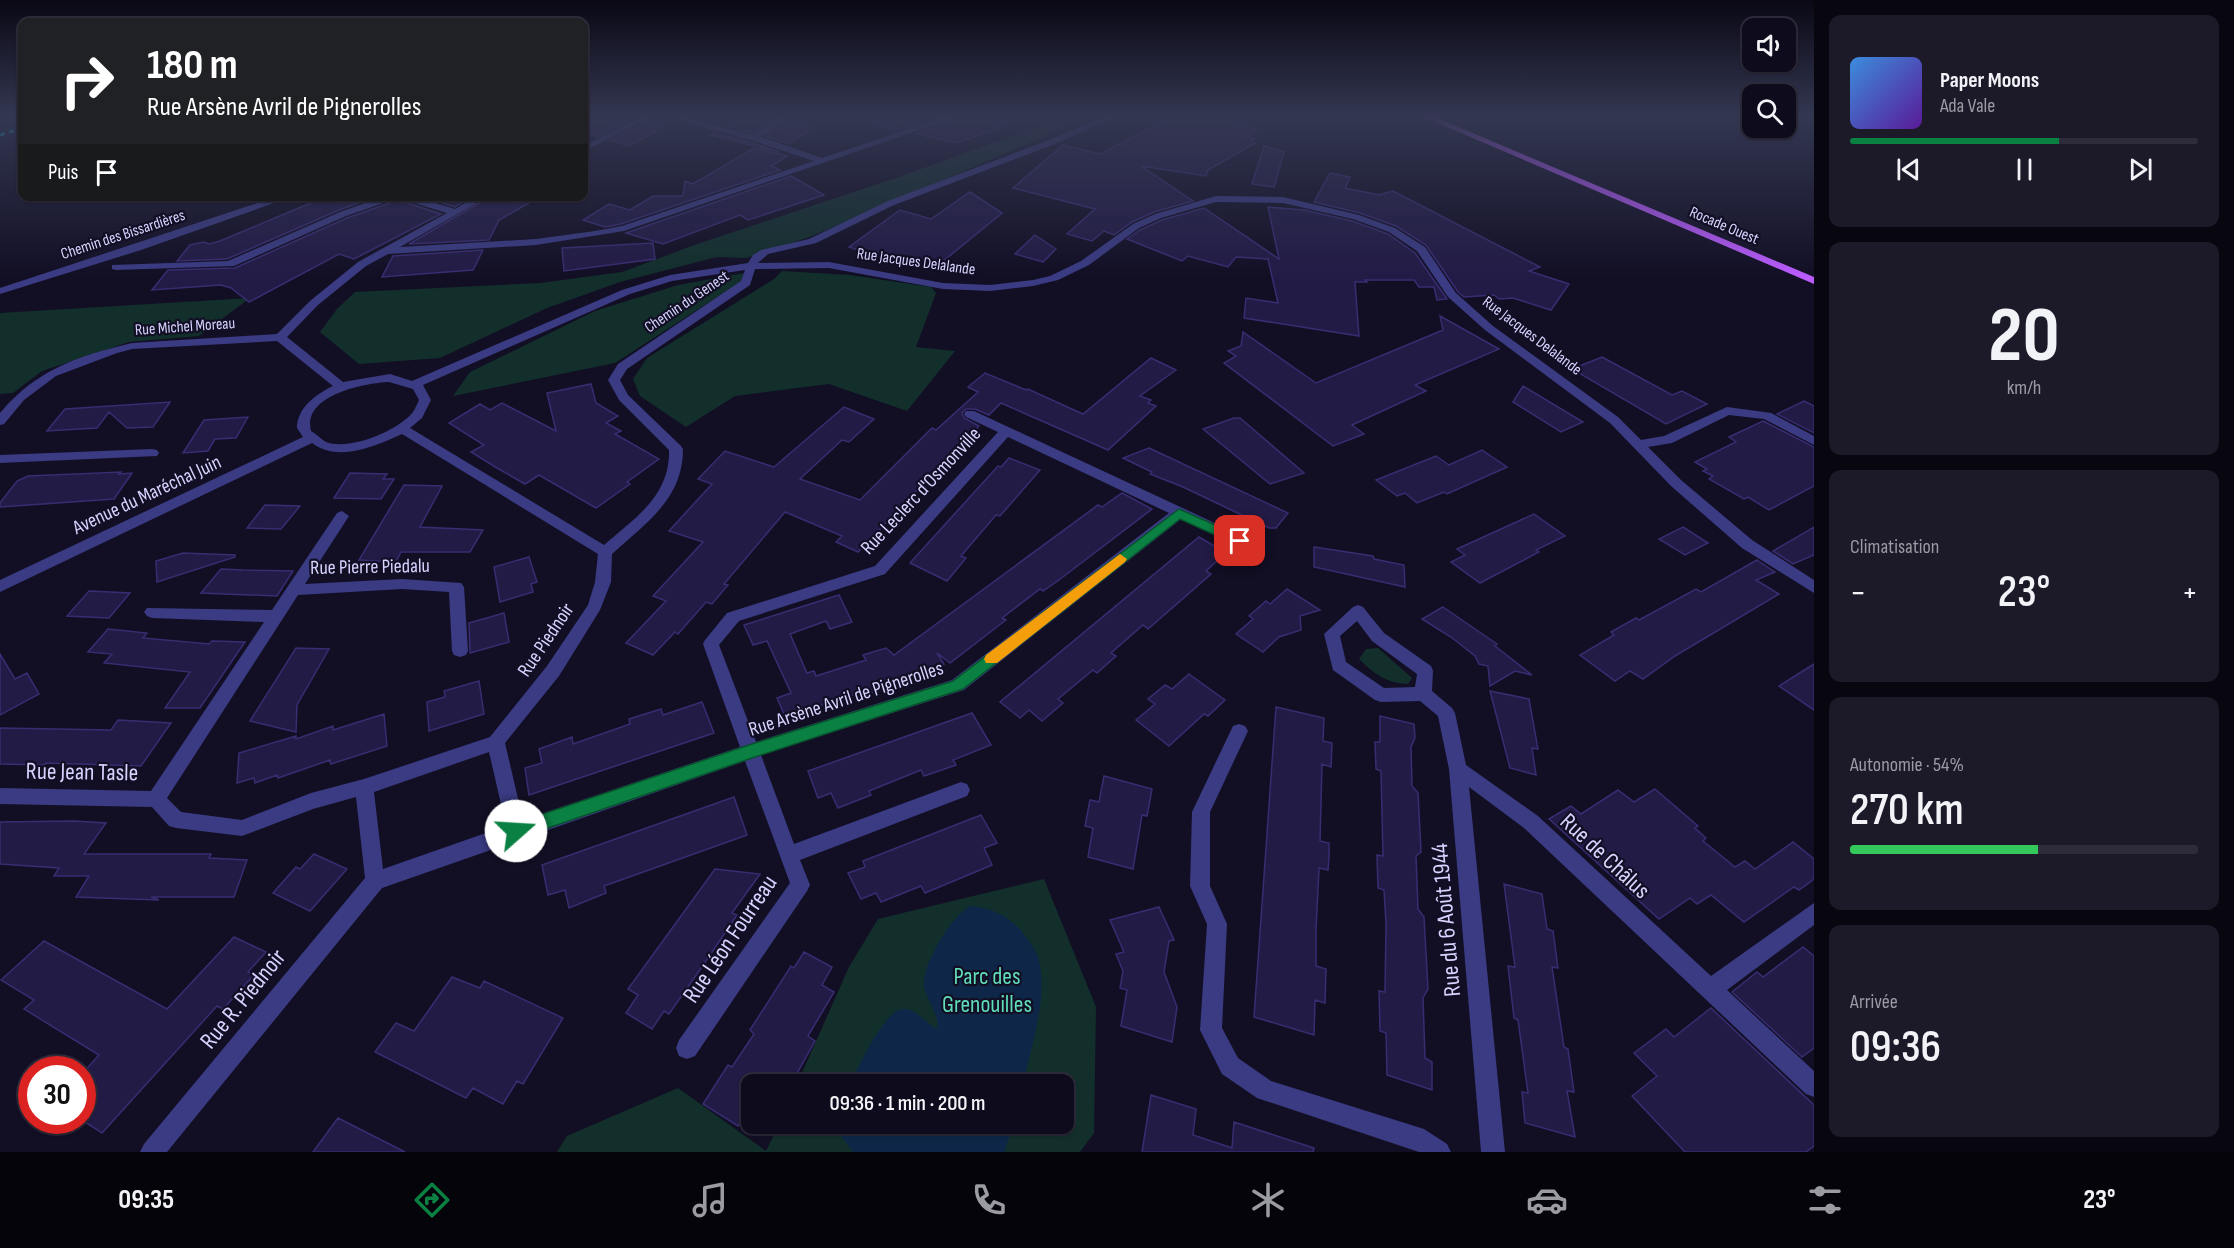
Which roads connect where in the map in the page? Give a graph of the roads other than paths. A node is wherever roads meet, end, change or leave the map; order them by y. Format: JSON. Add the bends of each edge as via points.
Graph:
{"nodes":[{"id":1,"x":796,"y":169,"type":"edge"},
{"id":2,"x":981,"y":169,"type":"edge"},
{"id":3,"x":1550,"y":169,"type":"edge"},
{"id":4,"x":275,"y":201,"type":"edge"},
{"id":5,"x":383,"y":201,"type":"edge"},
{"id":6,"x":416,"y":201,"type":"edge"},
{"id":7,"x":475,"y":201,"type":"edge"},
{"id":8,"x":454,"y":212,"type":"junction"},
{"id":9,"x":422,"y":231,"type":"junction"},
{"id":10,"x":452,"y":246,"type":"junction"},
{"id":11,"x":387,"y":251,"type":"junction"},
{"id":12,"x":750,"y":266,"type":"junction"},
{"id":13,"x":116,"y":267,"type":"dead end"},
{"id":14,"x":1814,"y":281,"type":"edge"},
{"id":15,"x":0,"y":291,"type":"edge"},
{"id":16,"x":280,"y":337,"type":"junction"},
{"id":17,"x":415,"y":384,"type":"junction"},
{"id":18,"x":341,"y":387,"type":"junction"},
{"id":19,"x":970,"y":414,"type":"dead end"},
{"id":20,"x":0,"y":421,"type":"edge"},
{"id":21,"x":403,"y":429,"type":"junction"},
{"id":22,"x":1005,"y":432,"type":"junction"},
{"id":23,"x":310,"y":439,"type":"junction"},
{"id":24,"x":1814,"y":441,"type":"edge"},
{"id":25,"x":1638,"y":444,"type":"junction"},
{"id":26,"x":152,"y":453,"type":"dead end"},
{"id":27,"x":0,"y":459,"type":"edge"},
{"id":28,"x":1179,"y":513,"type":"junction"},
{"id":29,"x":342,"y":516,"type":"dead end"},
{"id":30,"x":1240,"y":541,"type":"dead end"},
{"id":31,"x":605,"y":552,"type":"junction"},
{"id":32,"x":0,"y":586,"type":"edge"},
{"id":33,"x":1814,"y":587,"type":"edge"},
{"id":34,"x":293,"y":590,"type":"junction"},
{"id":35,"x":152,"y":612,"type":"dead end"},
{"id":36,"x":274,"y":616,"type":"junction"},
{"id":37,"x":460,"y":651,"type":"dead end"},
{"id":38,"x":1424,"y":694,"type":"junction"},
{"id":39,"x":1239,"y":731,"type":"dead end"},
{"id":40,"x":496,"y":742,"type":"junction"},
{"id":41,"x":752,"y":751,"type":"junction"},
{"id":42,"x":1458,"y":769,"type":"junction"},
{"id":43,"x":364,"y":787,"type":"junction"},
{"id":44,"x":961,"y":790,"type":"dead end"},
{"id":45,"x":0,"y":795,"type":"edge"},
{"id":46,"x":156,"y":799,"type":"junction"},
{"id":47,"x":516,"y":831,"type":"junction"},
{"id":48,"x":789,"y":855,"type":"junction"},
{"id":49,"x":375,"y":881,"type":"junction"},
{"id":50,"x":1814,"y":913,"type":"edge"},
{"id":51,"x":1711,"y":989,"type":"junction"},
{"id":52,"x":687,"y":1048,"type":"dead end"},
{"id":53,"x":1814,"y":1086,"type":"edge"},
{"id":54,"x":152,"y":1152,"type":"edge"},
{"id":55,"x":1438,"y":1152,"type":"edge"},
{"id":56,"x":1493,"y":1152,"type":"edge"}],
"edges":[{"from":1,"to":10,"type":"street","via":[[592,236]]},
{"from":2,"to":12,"type":"street","name":"Chemin du Genest","via":[[891,203],[812,241],[765,252]]},
{"from":3,"to":14,"type":"main road","name":"Rocade Ouest"},
{"from":4,"to":15,"type":"street","name":"Chemin des Bissardières"},
{"from":5,"to":13,"type":"street","via":[[343,214],[230,264]]},
{"from":6,"to":8,"type":"street"},
{"from":7,"to":8,"type":"street"},
{"from":8,"to":9,"type":"street"},
{"from":9,"to":10,"type":"street","via":[[432,241]]},
{"from":9,"to":11,"type":"street"},
{"from":10,"to":11,"type":"street"},
{"from":11,"to":16,"type":"street","via":[[362,264],[333,287]]},
{"from":12,"to":17,"type":"street","name":"Rue Jacques Delalande","via":[[670,278],[626,292]]},
{"from":12,"to":25,"type":"street","name":"Rue Jacques Delalande","via":[[829,265],[943,286],[990,288],[1054,278],[1085,263],[1136,226],[1216,199],[1265,198],[1306,203],[1392,230],[1421,249],[1452,295],[1489,328],[1614,420]]},
{"from":12,"to":31,"type":"street","name":"Chemin du Genest","via":[[746,283],[622,367],[614,380],[623,397],[676,449],[677,465],[672,483],[644,518]]},
{"from":16,"to":18,"type":"street"},
{"from":16,"to":20,"type":"street","name":"Rue Michel Moreau","via":[[132,346],[113,351],[52,373],[20,397]]},
{"from":17,"to":18,"type":"street","via":[[374,379]]},
{"from":17,"to":21,"type":"street","via":[[425,400],[423,410]]},
{"from":18,"to":23,"type":"street","via":[[318,402],[304,419],[303,430]]},
{"from":19,"to":22,"type":"street"},
{"from":21,"to":23,"type":"street","via":[[352,446],[335,447]]},
{"from":21,"to":31,"type":"street"},
{"from":22,"to":28,"type":"street"},
{"from":22,"to":41,"type":"street","name":"Rue Leclerc d'Osmonville","via":[[880,570],[733,617],[711,644]]},
{"from":23,"to":32,"type":"street","name":"Avenue du Maréchal Juin"},
{"from":24,"to":25,"type":"street","via":[[1767,416],[1727,411],[1667,440]]},
{"from":25,"to":33,"type":"street","name":"Rue Jacques Delalande","via":[[1676,483],[1747,544]]},
{"from":26,"to":27,"type":"street"},
{"from":28,"to":30,"type":"street"},
{"from":28,"to":41,"type":"street","name":"Rue Arsène Avril de Pignerolles","via":[[958,685]]},
{"from":29,"to":34,"type":"street","name":"Rue Pierre Piedalu"},
{"from":31,"to":40,"type":"street","name":"Rue Piednoir","via":[[603,582],[595,606],[553,671]]},
{"from":34,"to":36,"type":"street","name":"Rue Pierre Piedalu"},
{"from":34,"to":37,"type":"street","name":"Rue Pierre Piedalu","via":[[402,584],[456,587]]},
{"from":35,"to":36,"type":"street"},
{"from":36,"to":46,"type":"street","name":"Rue Pierre Piedalu"},
{"from":38,"to":38,"type":"street","via":[[1382,695],[1339,665],[1332,634],[1358,611],[1378,637],[1425,671]]},
{"from":38,"to":42,"type":"street","name":"Rue du 6 Août 1944","via":[[1446,713]]},
{"from":39,"to":55,"type":"street","via":[[1201,812],[1200,886],[1217,924],[1211,1030],[1230,1066],[1265,1090],[1424,1141]]},
{"from":40,"to":43,"type":"street","name":"Rue Jean Tasle"},
{"from":40,"to":47,"type":"street"},
{"from":41,"to":47,"type":"street","name":"Rue Arsène Avril de Pignerolles"},
{"from":41,"to":48,"type":"street","name":"Rue Léon Fourreau"},
{"from":42,"to":51,"type":"street","name":"Rue de Châlus","via":[[1531,822]]},
{"from":42,"to":56,"type":"street","name":"Rue du 6 Août 1944"},
{"from":43,"to":46,"type":"street","name":"Rue Jean Tasle","via":[[311,801],[242,828],[176,820]]},
{"from":43,"to":49,"type":"street"},
{"from":44,"to":48,"type":"street","name":"Rue Léon Fourreau"},
{"from":45,"to":46,"type":"street","name":"Rue Jean Tasle"},
{"from":47,"to":49,"type":"street","name":"Rue Arsène Avril de Pignerolles"},
{"from":48,"to":52,"type":"street","name":"Rue Léon Fourreau","via":[[800,885]]},
{"from":49,"to":54,"type":"street","name":"Rue R. Piednoir"},
{"from":50,"to":51,"type":"street"},
{"from":51,"to":53,"type":"street","name":"Rue de Châlus"}]}
